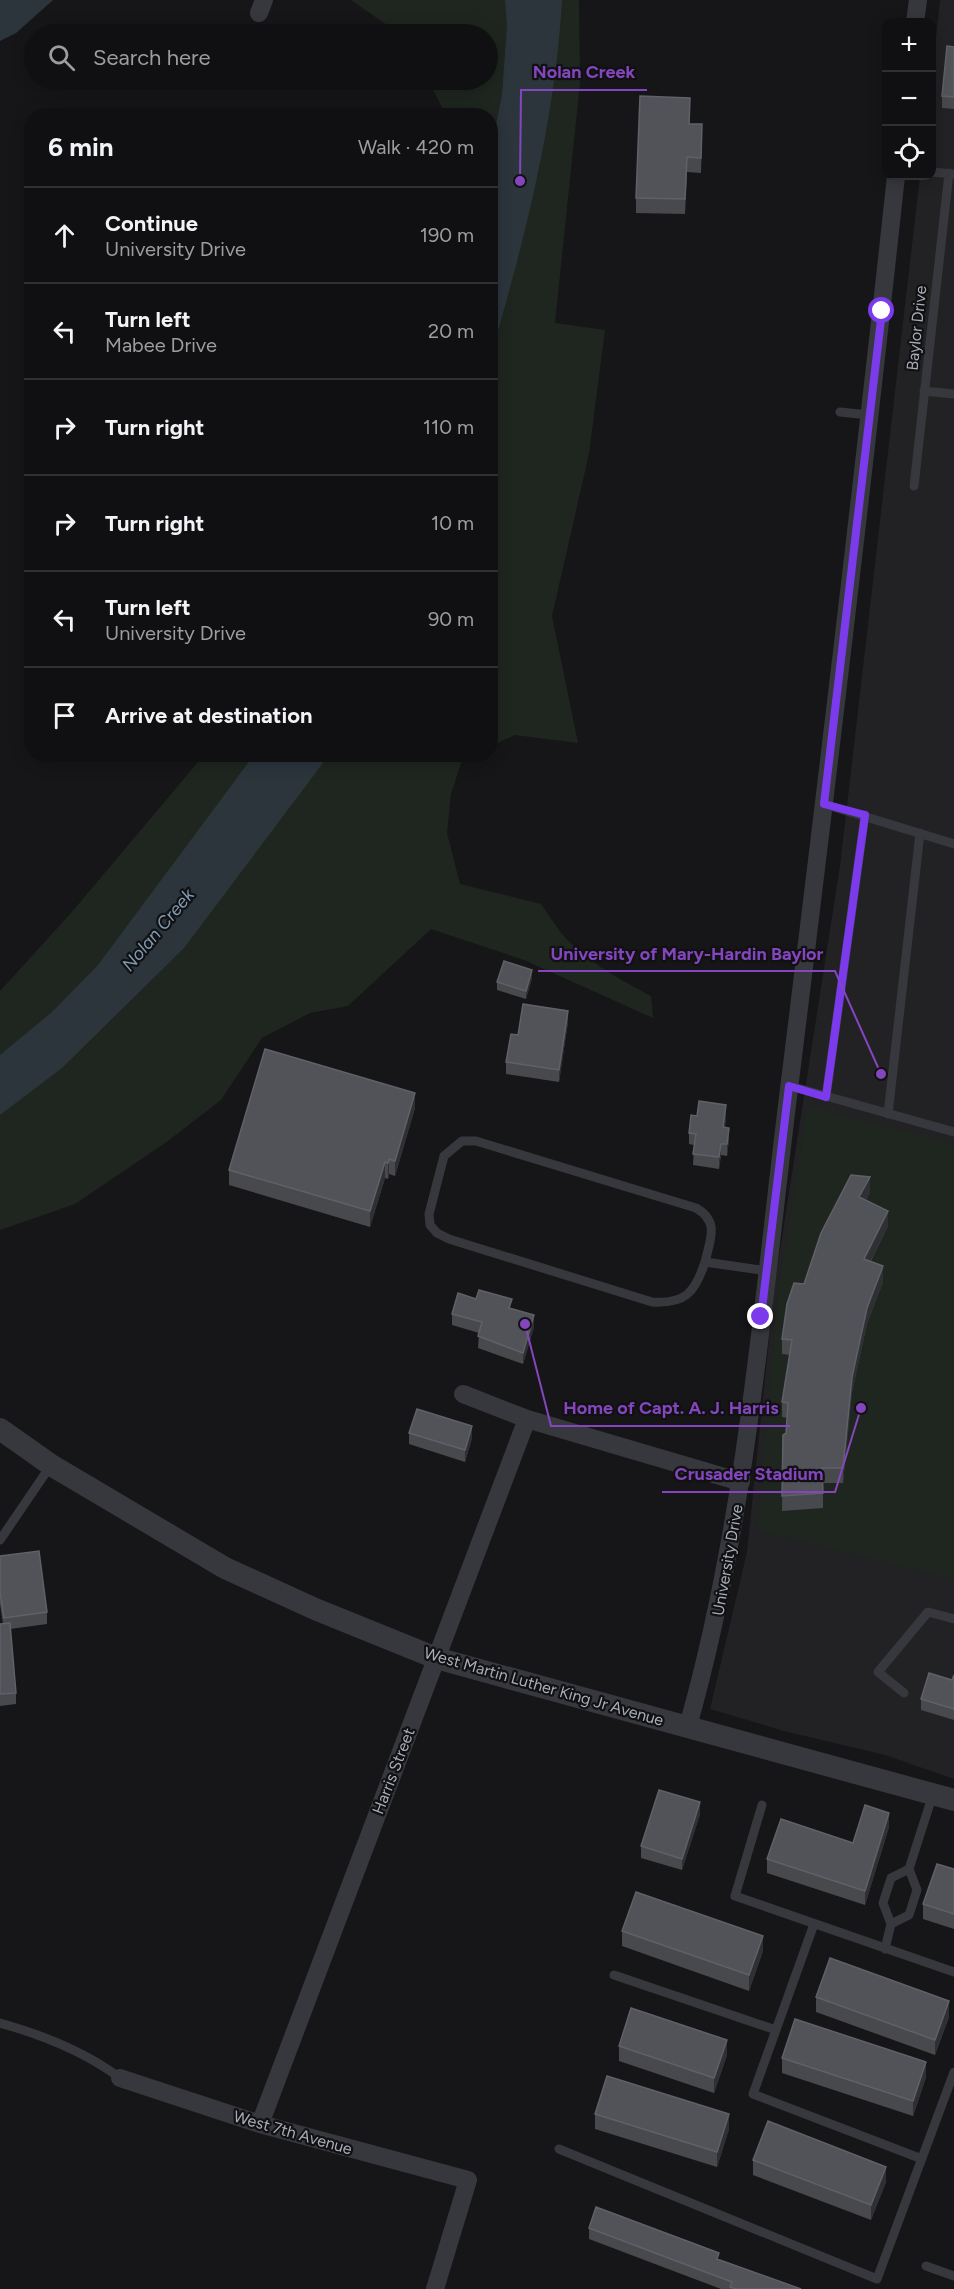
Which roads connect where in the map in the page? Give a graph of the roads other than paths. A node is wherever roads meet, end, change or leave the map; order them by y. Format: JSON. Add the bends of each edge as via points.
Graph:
{"nodes":[{"id":1,"x":918,"y":0,"type":"edge"},
{"id":2,"x":916,"y":18,"type":"edge"},
{"id":3,"x":936,"y":172,"type":"edge"},
{"id":4,"x":951,"y":173,"type":"edge"},
{"id":5,"x":896,"y":180,"type":"edge"},
{"id":6,"x":924,"y":391,"type":"junction"},
{"id":7,"x":954,"y":394,"type":"edge"},
{"id":8,"x":840,"y":412,"type":"dead end"},
{"id":9,"x":869,"y":415,"type":"junction"},
{"id":10,"x":914,"y":486,"type":"dead end"},
{"id":11,"x":824,"y":804,"type":"junction"},
{"id":12,"x":865,"y":815,"type":"junction"},
{"id":13,"x":920,"y":833,"type":"junction"},
{"id":14,"x":954,"y":844,"type":"edge"},
{"id":15,"x":789,"y":1086,"type":"junction"},
{"id":16,"x":826,"y":1097,"type":"junction"},
{"id":17,"x":888,"y":1114,"type":"junction"},
{"id":18,"x":954,"y":1132,"type":"edge"},
{"id":19,"x":705,"y":1263,"type":"junction"},
{"id":20,"x":767,"y":1271,"type":"junction"},
{"id":21,"x":463,"y":1394,"type":"dead end"},
{"id":22,"x":527,"y":1419,"type":"junction"},
{"id":23,"x":0,"y":1429,"type":"edge"},
{"id":24,"x":51,"y":1465,"type":"junction"},
{"id":25,"x":741,"y":1482,"type":"junction"},
{"id":26,"x":0,"y":1540,"type":"edge"},
{"id":27,"x":954,"y":1619,"type":"edge"},
{"id":28,"x":436,"y":1658,"type":"junction"},
{"id":29,"x":904,"y":1694,"type":"dead end"},
{"id":30,"x":688,"y":1726,"type":"junction"},
{"id":31,"x":943,"y":1797,"type":"edge"},
{"id":32,"x":762,"y":1805,"type":"dead end"},
{"id":33,"x":909,"y":1869,"type":"junction"},
{"id":34,"x":814,"y":1924,"type":"junction"},
{"id":35,"x":891,"y":1924,"type":"junction"},
{"id":36,"x":885,"y":1949,"type":"junction"},
{"id":37,"x":954,"y":1972,"type":"edge"},
{"id":38,"x":614,"y":1975,"type":"dead end"},
{"id":39,"x":0,"y":2023,"type":"edge"},
{"id":40,"x":776,"y":2030,"type":"junction"},
{"id":41,"x":954,"y":2072,"type":"edge"},
{"id":42,"x":120,"y":2078,"type":"joint"},
{"id":43,"x":260,"y":2124,"type":"junction"},
{"id":44,"x":559,"y":2149,"type":"dead end"},
{"id":45,"x":922,"y":2159,"type":"junction"},
{"id":46,"x":926,"y":2266,"type":"dead end"},
{"id":47,"x":954,"y":2276,"type":"edge"},
{"id":48,"x":435,"y":2289,"type":"edge"}],
"edges":[{"from":1,"to":2,"type":"street"},
{"from":3,"to":4,"type":"lane"},
{"from":4,"to":6,"type":"lane","name":"Baylor Drive"},
{"from":5,"to":9,"type":"street","name":"University Drive"},
{"from":6,"to":7,"type":"lane"},
{"from":6,"to":10,"type":"lane","name":"Baylor Drive"},
{"from":8,"to":9,"type":"lane"},
{"from":9,"to":11,"type":"street","name":"University Drive"},
{"from":11,"to":12,"type":"lane"},
{"from":11,"to":15,"type":"street","name":"University Drive"},
{"from":12,"to":13,"type":"lane"},
{"from":12,"to":16,"type":"lane"},
{"from":13,"to":14,"type":"lane"},
{"from":13,"to":17,"type":"lane"},
{"from":15,"to":16,"type":"lane"},
{"from":15,"to":20,"type":"street","name":"University Drive"},
{"from":16,"to":17,"type":"lane"},
{"from":17,"to":18,"type":"lane"},
{"from":19,"to":19,"type":"lane","via":[[712,1222],[696,1208],[476,1141],[462,1141],[444,1156],[429,1214],[430,1225],[449,1239],[652,1302],[671,1303],[685,1296],[698,1285]]},
{"from":19,"to":20,"type":"lane"},
{"from":20,"to":25,"type":"street","name":"University Drive"},
{"from":21,"to":22,"type":"street"},
{"from":22,"to":25,"type":"street"},
{"from":22,"to":28,"type":"street","name":"Harris Street"},
{"from":23,"to":24,"type":"street","name":"West Martin Luther King Jr Avenue"},
{"from":24,"to":26,"type":"lane"},
{"from":24,"to":28,"type":"street","name":"West Martin Luther King Jr Avenue","via":[[225,1568]]},
{"from":25,"to":30,"type":"street","name":"University Drive","via":[[719,1610]]},
{"from":27,"to":29,"type":"lane","via":[[928,1612],[878,1672]]},
{"from":28,"to":30,"type":"street","name":"West Martin Luther King Jr Avenue"},
{"from":28,"to":43,"type":"street","name":"Harris Street"},
{"from":30,"to":31,"type":"street","name":"West Martin Luther King Jr Avenue"},
{"from":31,"to":33,"type":"lane"},
{"from":32,"to":34,"type":"lane","via":[[735,1896]]},
{"from":33,"to":35,"type":"lane","via":[[916,1890],[909,1915]]},
{"from":33,"to":35,"type":"lane","via":[[891,1878],[883,1903]]},
{"from":34,"to":36,"type":"lane"},
{"from":34,"to":40,"type":"lane"},
{"from":35,"to":36,"type":"lane"},
{"from":36,"to":37,"type":"lane"},
{"from":38,"to":40,"type":"lane"},
{"from":39,"to":42,"type":"lane","via":[[38,2034],[100,2063]]},
{"from":40,"to":45,"type":"lane","via":[[753,2094]]},
{"from":41,"to":45,"type":"lane"},
{"from":42,"to":43,"type":"street","name":"West 7th Avenue"},
{"from":43,"to":48,"type":"street","name":"West 7th Avenue","via":[[468,2180]]},
{"from":44,"to":45,"type":"lane","via":[[877,2279]]},
{"from":46,"to":47,"type":"lane"}]}
